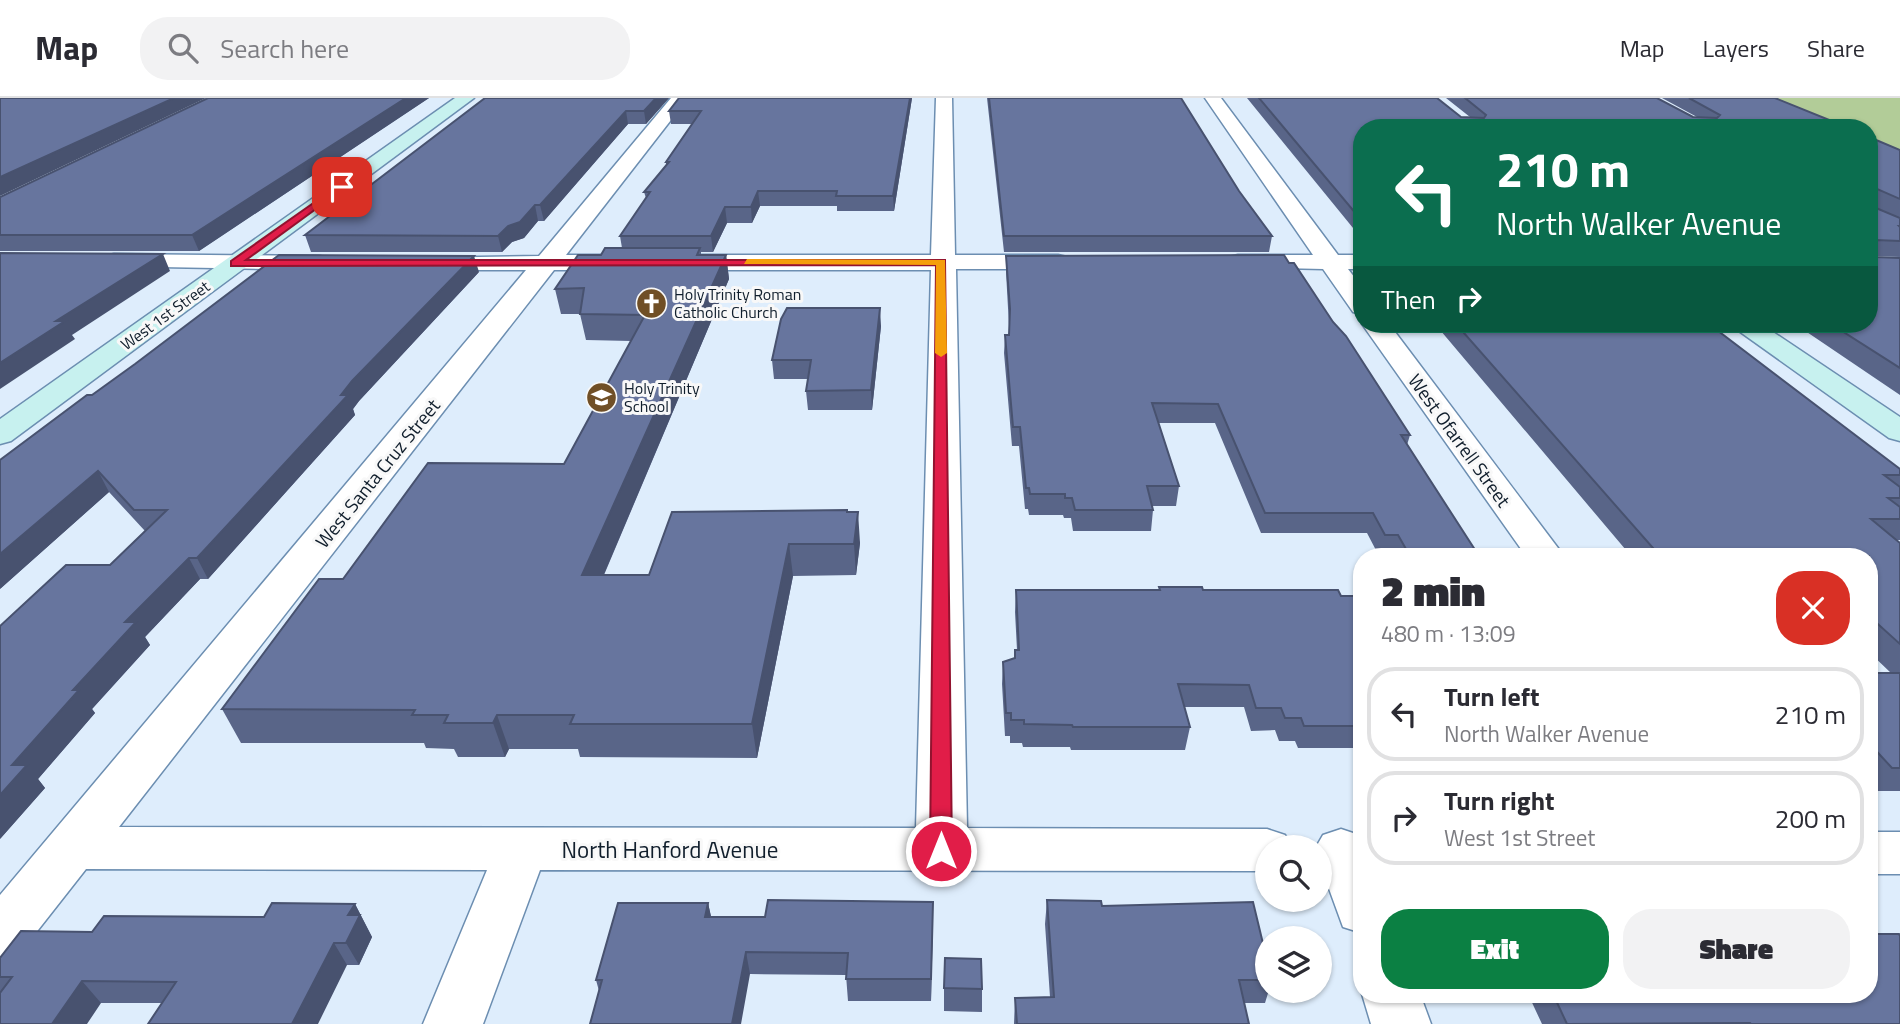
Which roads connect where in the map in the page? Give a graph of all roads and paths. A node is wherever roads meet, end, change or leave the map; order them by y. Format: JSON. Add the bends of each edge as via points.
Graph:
{"nodes":[{"id":1,"x":466,"y":98,"type":"edge"},
{"id":2,"x":680,"y":98,"type":"edge"},
{"id":3,"x":944,"y":98,"type":"edge"},
{"id":4,"x":1213,"y":98,"type":"edge"},
{"id":5,"x":95,"y":261,"type":"edge"},
{"id":6,"x":941,"y":262,"type":"junction"},
{"id":7,"x":1086,"y":262,"type":"edge"},
{"id":8,"x":1221,"y":262,"type":"edge"},
{"id":9,"x":1329,"y":262,"type":"junction"},
{"id":10,"x":1353,"y":262,"type":"edge"},
{"id":11,"x":235,"y":263,"type":"junction"},
{"id":12,"x":345,"y":263,"type":"edge"},
{"id":13,"x":401,"y":263,"type":"edge"},
{"id":14,"x":548,"y":263,"type":"junction"},
{"id":15,"x":1353,"y":294,"type":"edge"},
{"id":16,"x":1381,"y":333,"type":"edge"},
{"id":17,"x":1756,"y":333,"type":"edge"},
{"id":18,"x":1900,"y":431,"type":"edge"},
{"id":19,"x":0,"y":434,"type":"edge"},
{"id":20,"x":1539,"y":548,"type":"edge"},
{"id":21,"x":523,"y":847,"type":"junction"},
{"id":22,"x":72,"y":848,"type":"junction"},
{"id":23,"x":1255,"y":850,"type":"edge"},
{"id":24,"x":1340,"y":850,"type":"edge"},
{"id":25,"x":941,"y":851,"type":"junction"},
{"id":26,"x":1878,"y":853,"type":"edge"},
{"id":27,"x":1900,"y":853,"type":"edge"},
{"id":28,"x":1353,"y":885,"type":"edge"},
{"id":29,"x":0,"y":936,"type":"edge"},
{"id":30,"x":1394,"y":1003,"type":"edge"},
{"id":31,"x":453,"y":1024,"type":"edge"},
{"id":32,"x":1401,"y":1024,"type":"edge"}],
"edges":[{"from":1,"to":11,"type":"street","name":"West 1st Street"},
{"from":2,"to":14,"type":"street","name":"West Santa Cruz Street"},
{"from":3,"to":6,"type":"street"},
{"from":4,"to":9,"type":"street"},
{"from":5,"to":11,"type":"street"},
{"from":6,"to":7,"type":"street"},
{"from":6,"to":14,"type":"street"},
{"from":6,"to":25,"type":"street"},
{"from":8,"to":9,"type":"street"},
{"from":9,"to":10,"type":"street"},
{"from":9,"to":15,"type":"street"},
{"from":11,"to":12,"type":"street"},
{"from":11,"to":19,"type":"street","name":"West 1st Street"},
{"from":13,"to":14,"type":"street"},
{"from":14,"to":22,"type":"street","name":"West Santa Cruz Street"},
{"from":16,"to":20,"type":"street","name":"West Ofarrell Street"},
{"from":17,"to":18,"type":"street"},
{"from":21,"to":22,"type":"street","name":"North Hanford Avenue"},
{"from":21,"to":25,"type":"street","name":"North Hanford Avenue"},
{"from":21,"to":31,"type":"street"},
{"from":22,"to":29,"type":"street","name":"West Santa Cruz Street"},
{"from":23,"to":25,"type":"street","name":"North Hanford Avenue"},
{"from":24,"to":28,"type":"street"},
{"from":26,"to":27,"type":"street"},
{"from":30,"to":32,"type":"street"}]}
